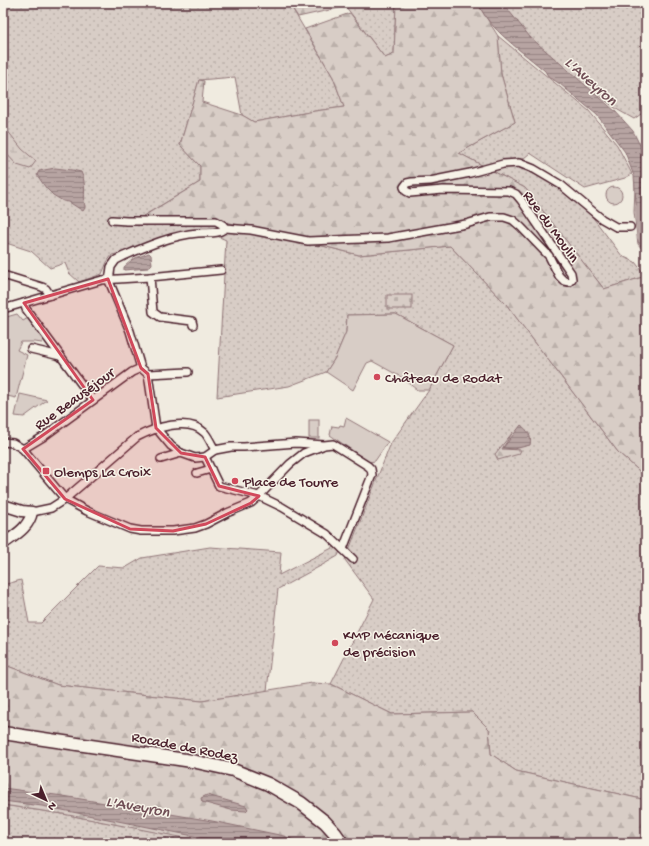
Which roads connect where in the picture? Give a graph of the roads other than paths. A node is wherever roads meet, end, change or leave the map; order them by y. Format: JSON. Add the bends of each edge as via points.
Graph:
{"nodes":[{"id":1,"x":112,"y":220,"type":"dead end"},
{"id":2,"x":630,"y":227,"type":"dead end"},
{"id":3,"x":225,"y":228,"type":"junction"},
{"id":4,"x":221,"y":270,"type":"dead end"},
{"id":5,"x":3,"y":275,"type":"edge"},
{"id":6,"x":150,"y":277,"type":"junction"},
{"id":7,"x":108,"y":279,"type":"junction"},
{"id":8,"x":50,"y":295,"type":"junction"},
{"id":9,"x":24,"y":303,"type":"junction"},
{"id":10,"x":3,"y":309,"type":"edge"},
{"id":11,"x":193,"y":325,"type":"dead end"},
{"id":12,"x":30,"y":348,"type":"dead end"},
{"id":13,"x":60,"y":356,"type":"junction"},
{"id":14,"x":141,"y":368,"type":"junction"},
{"id":15,"x":188,"y":372,"type":"dead end"},
{"id":16,"x":148,"y":374,"type":"junction"},
{"id":17,"x":93,"y":400,"type":"junction"},
{"id":18,"x":156,"y":428,"type":"junction"},
{"id":19,"x":3,"y":442,"type":"edge"},
{"id":20,"x":324,"y":445,"type":"junction"},
{"id":21,"x":23,"y":449,"type":"junction"},
{"id":22,"x":215,"y":450,"type":"junction"},
{"id":23,"x":181,"y":453,"type":"junction"},
{"id":24,"x":204,"y":457,"type":"junction"},
{"id":25,"x":161,"y":459,"type":"dead end"},
{"id":26,"x":211,"y":469,"type":"junction"},
{"id":27,"x":197,"y":473,"type":"dead end"},
{"id":28,"x":259,"y":496,"type":"junction"},
{"id":29,"x":65,"y":499,"type":"junction"},
{"id":30,"x":3,"y":506,"type":"edge"},
{"id":31,"x":32,"y":512,"type":"junction"},
{"id":32,"x":3,"y":544,"type":"edge"},
{"id":33,"x":343,"y":549,"type":"junction"},
{"id":34,"x":353,"y":559,"type":"dead end"},
{"id":35,"x":3,"y":733,"type":"edge"},
{"id":36,"x":3,"y":739,"type":"edge"},
{"id":37,"x":323,"y":824,"type":"junction"},
{"id":38,"x":341,"y":842,"type":"edge"}],
"edges":[{"from":1,"to":3,"type":"street","via":[[216,221]]},
{"from":2,"to":3,"type":"street","name":"Rue du Moulin","via":[[616,227],[602,219],[561,185],[519,163],[503,164],[430,181],[407,183],[404,187],[410,193],[443,190],[509,191],[516,194],[571,273],[572,278],[569,282],[559,276],[549,256],[522,227],[504,217],[490,217],[466,224],[388,238],[308,241],[251,230]]},
{"from":3,"to":7,"type":"street","via":[[218,232],[177,237],[124,256],[111,266]]},
{"from":4,"to":6,"type":"street"},
{"from":5,"to":8,"type":"street","via":[[42,287]]},
{"from":6,"to":7,"type":"street"},
{"from":6,"to":11,"type":"street","via":[[153,312],[160,317],[192,320]]},
{"from":7,"to":8,"type":"street"},
{"from":7,"to":14,"type":"street","via":[[130,331]]},
{"from":8,"to":9,"type":"street"},
{"from":9,"to":10,"type":"street"},
{"from":9,"to":13,"type":"street","via":[[26,310]]},
{"from":12,"to":13,"type":"street"},
{"from":13,"to":17,"type":"street"},
{"from":14,"to":16,"type":"street"},
{"from":14,"to":17,"type":"street","name":"Rue Beauséjour"},
{"from":15,"to":16,"type":"street"},
{"from":16,"to":18,"type":"street"},
{"from":17,"to":21,"type":"street","name":"Rue Beauséjour"},
{"from":18,"to":22,"type":"street","via":[[183,424],[194,426],[205,433]]},
{"from":18,"to":23,"type":"street","via":[[171,446]]},
{"from":18,"to":29,"type":"street","via":[[136,437]]},
{"from":19,"to":21,"type":"street","via":[[13,443]]},
{"from":20,"to":22,"type":"street","via":[[296,443]]},
{"from":20,"to":28,"type":"street","via":[[304,453]]},
{"from":20,"to":33,"type":"street","via":[[333,444],[371,469],[372,475]]},
{"from":21,"to":29,"type":"street"},
{"from":22,"to":24,"type":"street"},
{"from":23,"to":24,"type":"street","via":[[195,458]]},
{"from":23,"to":25,"type":"street"},
{"from":24,"to":26,"type":"street"},
{"from":26,"to":27,"type":"street"},
{"from":26,"to":28,"type":"street","via":[[219,486]]},
{"from":28,"to":29,"type":"street","via":[[251,503],[206,524],[173,531],[130,529]]},
{"from":28,"to":33,"type":"street","via":[[317,527]]},
{"from":29,"to":31,"type":"street","via":[[51,508]]},
{"from":30,"to":31,"type":"street"},
{"from":31,"to":32,"type":"street","via":[[27,526]]},
{"from":33,"to":34,"type":"street"},
{"from":35,"to":37,"type":"highway","name":"Rocade de Rodez","via":[[192,761],[233,770],[285,793],[301,803]]},
{"from":36,"to":37,"type":"highway","name":"Rocade de Rodez","via":[[207,770],[240,778],[284,799]]},
{"from":37,"to":38,"type":"highway","name":"Rocade de Rodez","via":[[335,833]]}]}
